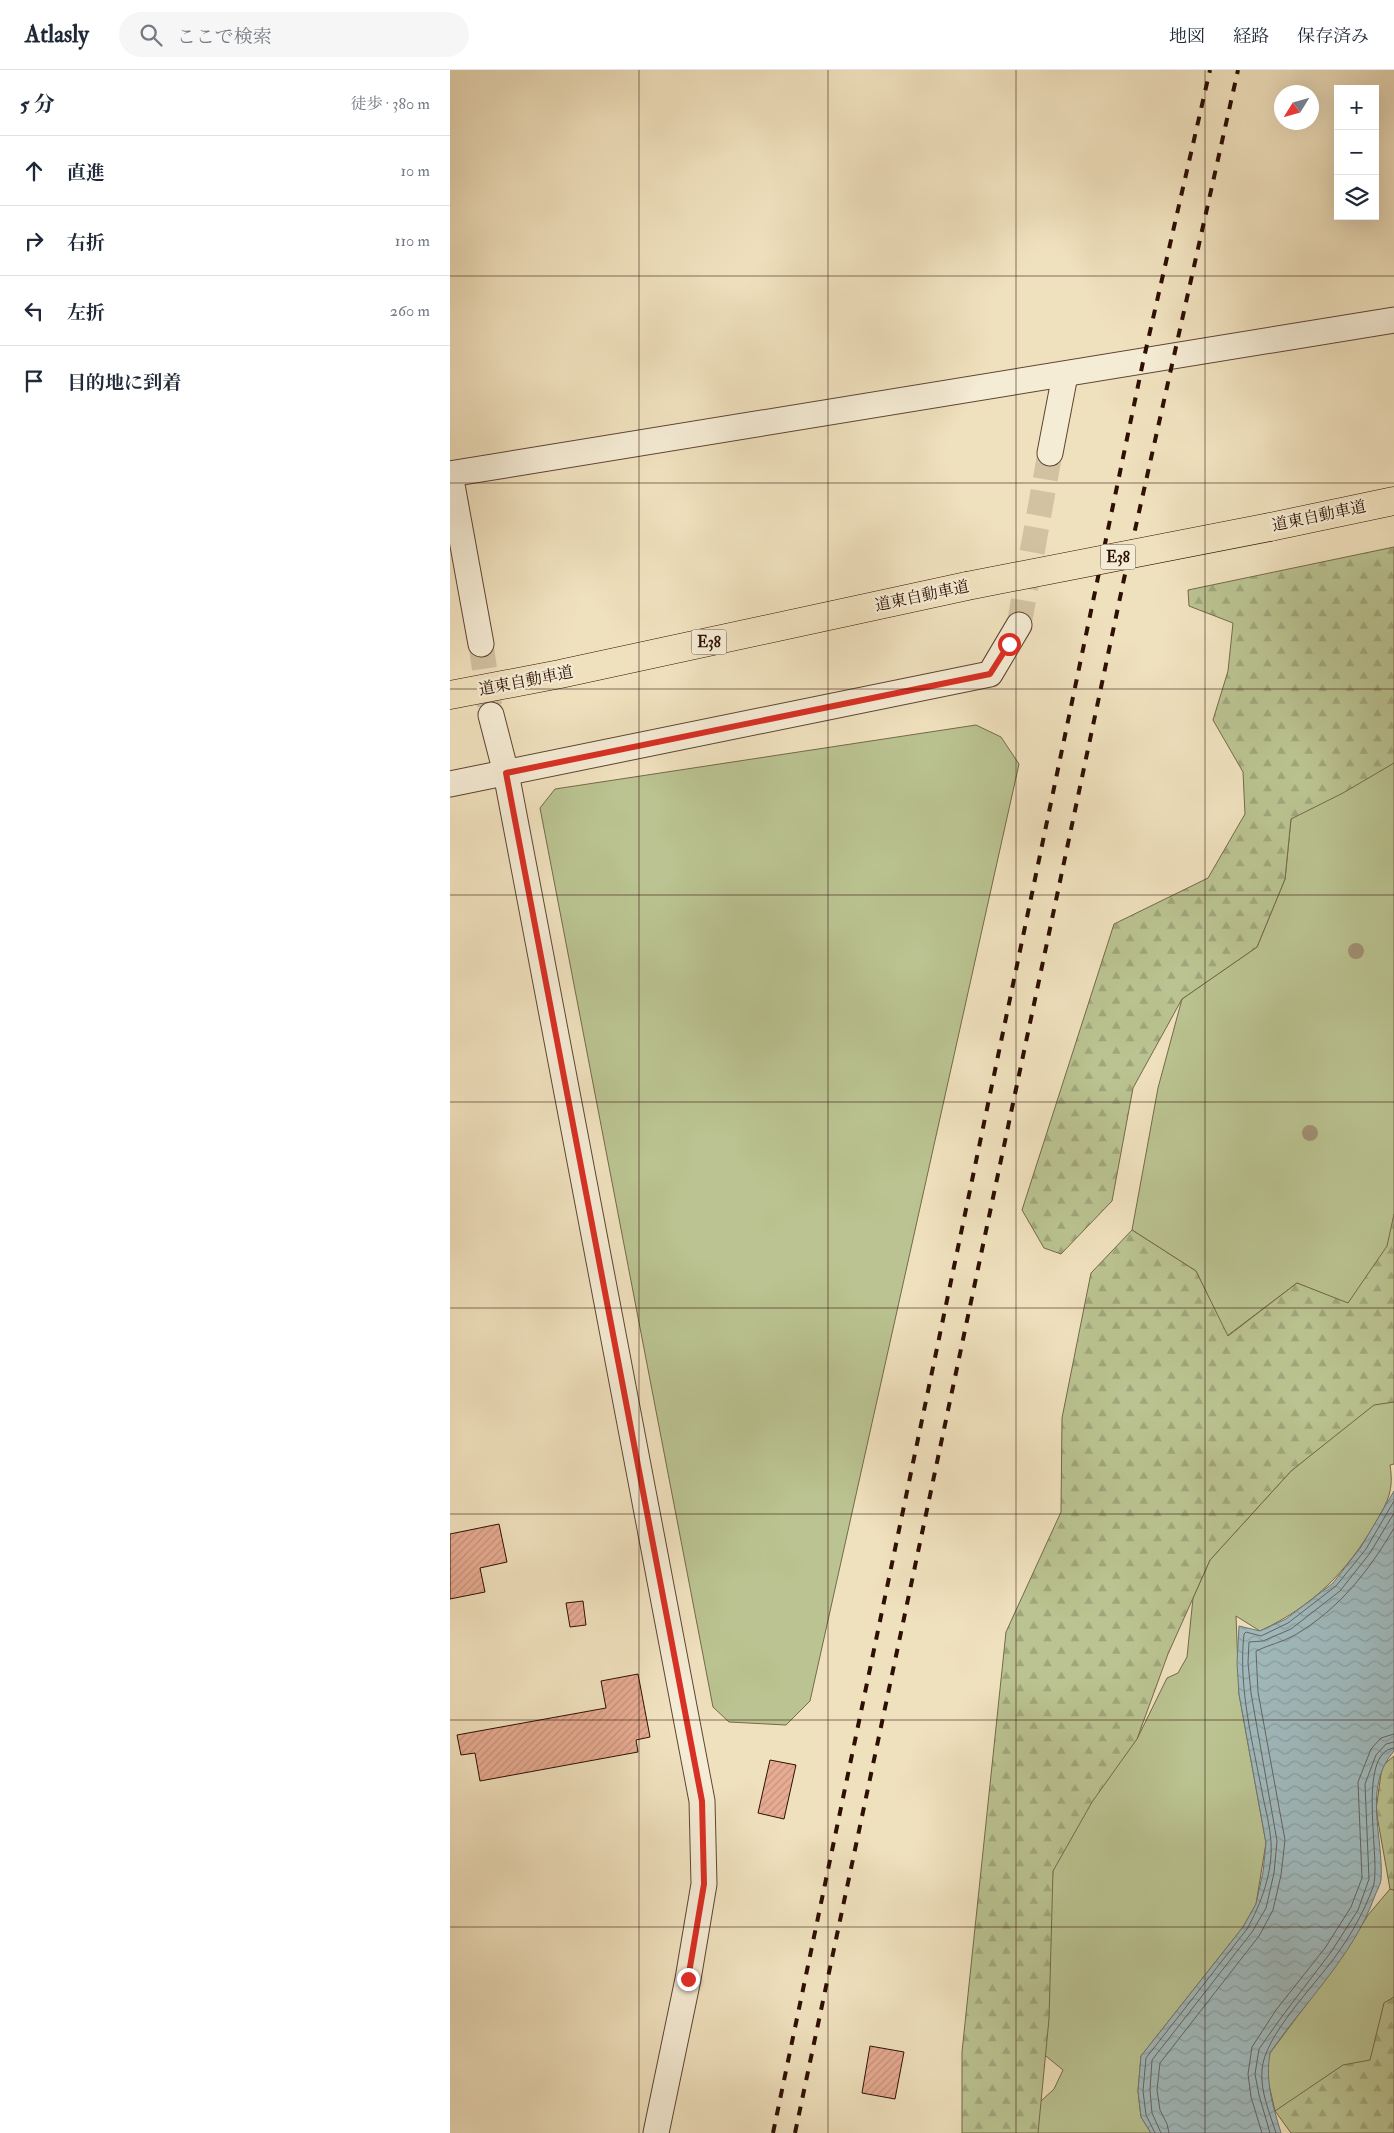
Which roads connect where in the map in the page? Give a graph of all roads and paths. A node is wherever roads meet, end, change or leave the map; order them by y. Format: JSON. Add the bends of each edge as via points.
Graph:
{"nodes":[{"id":1,"x":1394,"y":320,"type":"edge"},
{"id":2,"x":1065,"y":375,"type":"junction"},
{"id":3,"x":1050,"y":453,"type":"tunnel mouth"},
{"id":4,"x":450,"y":474,"type":"edge"},
{"id":5,"x":1394,"y":500,"type":"edge"},
{"id":6,"x":1019,"y":625,"type":"tunnel mouth"},
{"id":7,"x":481,"y":644,"type":"tunnel mouth"},
{"id":8,"x":450,"y":695,"type":"edge"},
{"id":9,"x":491,"y":715,"type":"tunnel mouth"},
{"id":10,"x":506,"y":773,"type":"junction"},
{"id":11,"x":450,"y":784,"type":"edge"},
{"id":12,"x":656,"y":2133,"type":"edge"}],
"edges":[{"from":1,"to":2,"type":"street"},
{"from":2,"to":3,"type":"street"},
{"from":2,"to":4,"type":"street"},
{"from":4,"to":7,"type":"street"},
{"from":5,"to":8,"type":"highway","name":"道東自動車道","number":"E38","bridge":true},
{"from":6,"to":10,"type":"street","via":[[990,674]]},
{"from":9,"to":10,"type":"street"},
{"from":10,"to":11,"type":"street"},
{"from":10,"to":12,"type":"street","via":[[702,1801],[704,1884]]}]}
